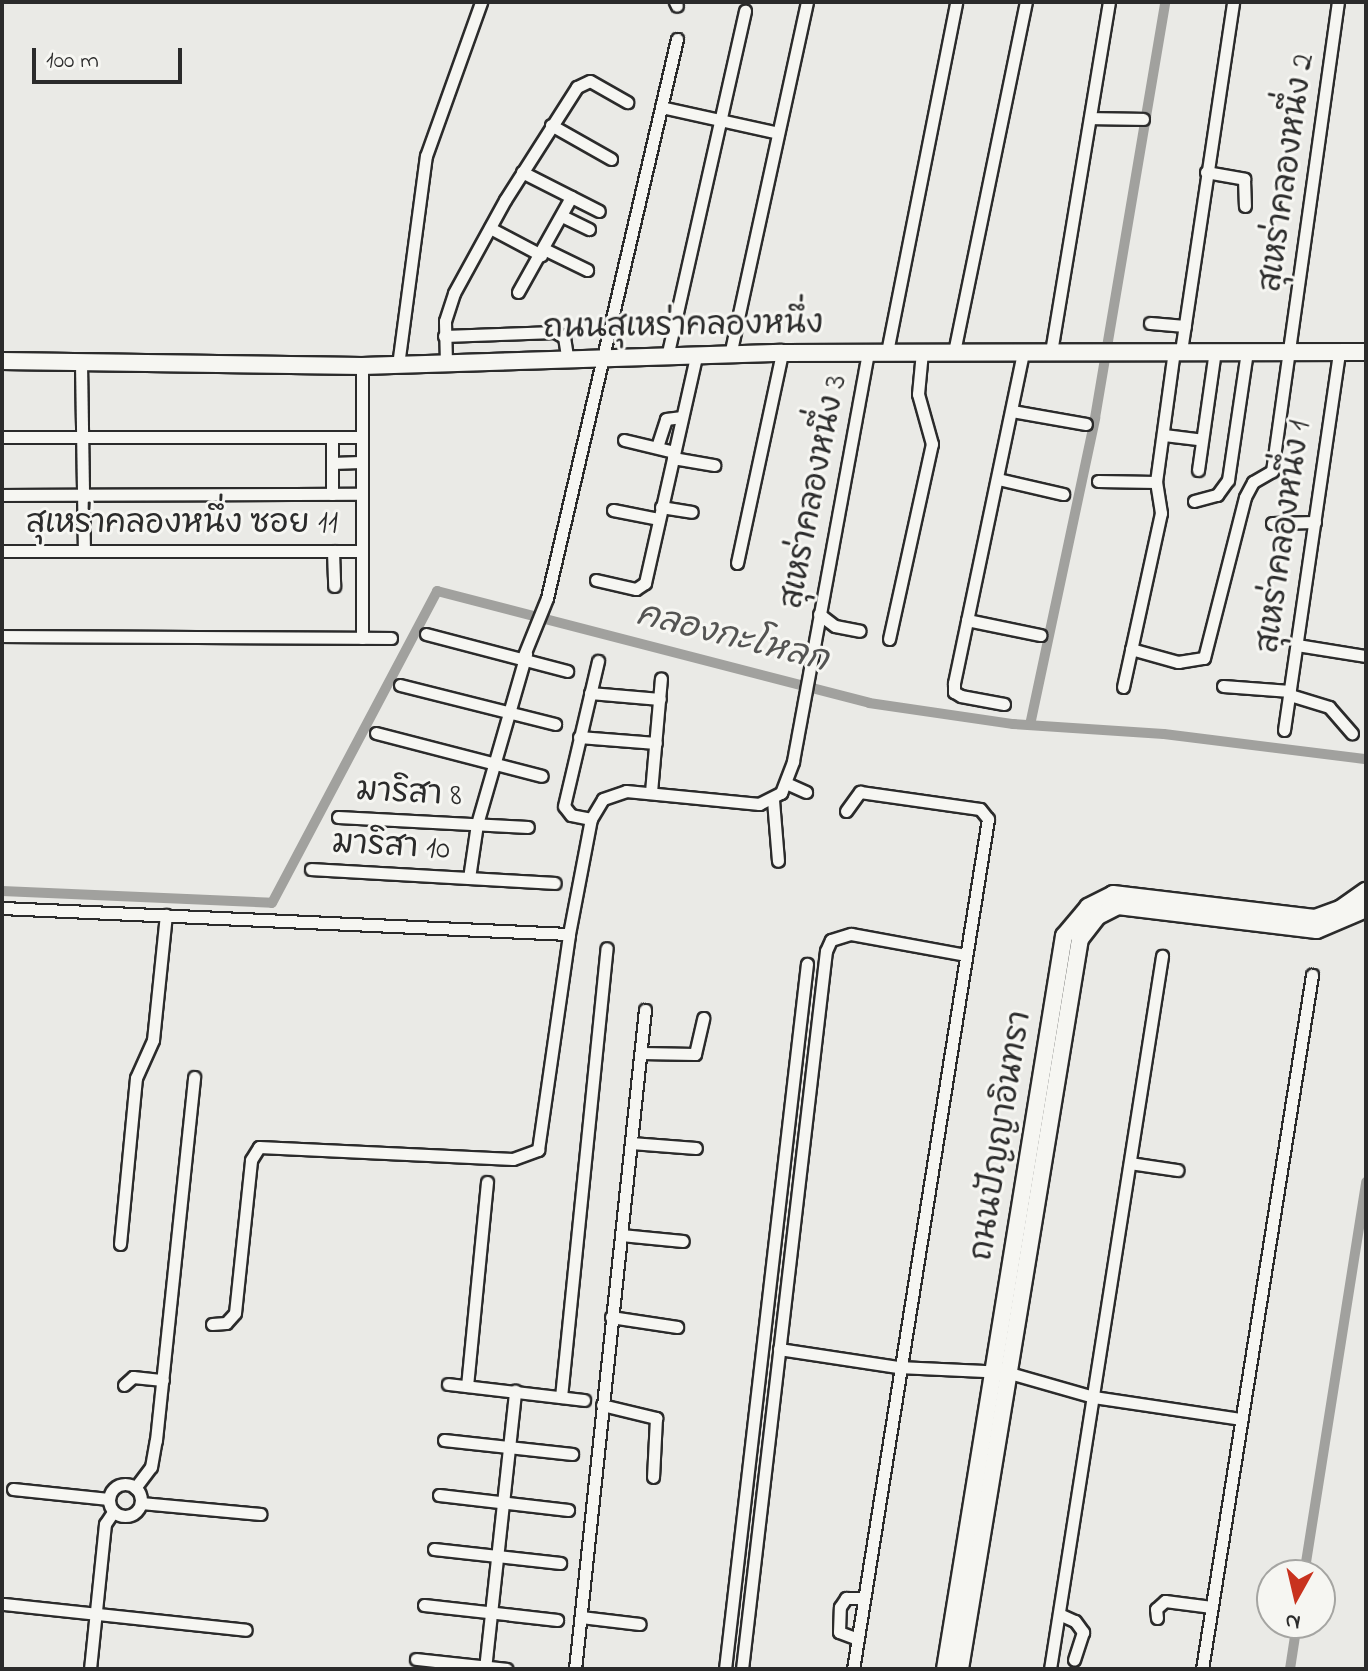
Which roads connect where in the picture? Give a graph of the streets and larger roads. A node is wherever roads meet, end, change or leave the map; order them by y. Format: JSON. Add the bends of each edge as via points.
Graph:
{"nodes":[{"id":1,"x":481,"y":2,"type":"edge"},
{"id":2,"x":807,"y":2,"type":"edge"},
{"id":3,"x":956,"y":2,"type":"edge"},
{"id":4,"x":1026,"y":2,"type":"edge"},
{"id":5,"x":1109,"y":2,"type":"edge"},
{"id":6,"x":1233,"y":2,"type":"edge"},
{"id":7,"x":1338,"y":2,"type":"edge"},
{"id":8,"x":745,"y":11,"type":"dead end"},
{"id":9,"x":677,"y":39,"type":"dead end"},
{"id":10,"x":627,"y":102,"type":"dead end"},
{"id":11,"x":661,"y":107,"type":"junction"},
{"id":12,"x":1090,"y":118,"type":"junction"},
{"id":13,"x":719,"y":119,"type":"junction"},
{"id":14,"x":1143,"y":119,"type":"dead end"},
{"id":15,"x":551,"y":125,"type":"junction"},
{"id":16,"x":778,"y":133,"type":"junction"},
{"id":17,"x":611,"y":159,"type":"dead end"},
{"id":18,"x":522,"y":172,"type":"junction"},
{"id":19,"x":1206,"y":172,"type":"junction"},
{"id":20,"x":571,"y":197,"type":"junction"},
{"id":21,"x":1245,"y":206,"type":"dead end"},
{"id":22,"x":599,"y":211,"type":"dead end"},
{"id":23,"x":562,"y":216,"type":"junction"},
{"id":24,"x":490,"y":228,"type":"junction"},
{"id":25,"x":589,"y":229,"type":"dead end"},
{"id":26,"x":543,"y":252,"type":"junction"},
{"id":27,"x":587,"y":270,"type":"dead end"},
{"id":28,"x":518,"y":292,"type":"dead end"},
{"id":29,"x":1150,"y":323,"type":"dead end"},
{"id":30,"x":1185,"y":326,"type":"junction"},
{"id":31,"x":444,"y":336,"type":"junction"},
{"id":32,"x":1178,"y":351,"type":"junction"},
{"id":33,"x":1215,"y":351,"type":"junction"},
{"id":34,"x":1247,"y":351,"type":"junction"},
{"id":35,"x":1291,"y":351,"type":"junction"},
{"id":36,"x":1339,"y":351,"type":"junction"},
{"id":37,"x":868,"y":352,"type":"junction"},
{"id":38,"x":887,"y":352,"type":"junction"},
{"id":39,"x":922,"y":352,"type":"junction"},
{"id":40,"x":954,"y":352,"type":"junction"},
{"id":41,"x":1023,"y":352,"type":"junction"},
{"id":42,"x":1051,"y":352,"type":"junction"},
{"id":43,"x":1366,"y":352,"type":"edge"},
{"id":44,"x":782,"y":353,"type":"junction"},
{"id":45,"x":730,"y":355,"type":"junction"},
{"id":46,"x":696,"y":356,"type":"junction"},
{"id":47,"x":567,"y":357,"type":"junction"},
{"id":48,"x":602,"y":357,"type":"junction"},
{"id":49,"x":667,"y":357,"type":"junction"},
{"id":50,"x":2,"y":361,"type":"edge"},
{"id":51,"x":81,"y":363,"type":"junction"},
{"id":52,"x":446,"y":363,"type":"junction"},
{"id":53,"x":398,"y":365,"type":"junction"},
{"id":54,"x":362,"y":366,"type":"junction"},
{"id":55,"x":1012,"y":411,"type":"junction"},
{"id":56,"x":682,"y":417,"type":"junction"},
{"id":57,"x":1086,"y":424,"type":"dead end"},
{"id":58,"x":1164,"y":435,"type":"junction"},
{"id":59,"x":2,"y":437,"type":"edge"},
{"id":60,"x":82,"y":437,"type":"junction"},
{"id":61,"x":332,"y":437,"type":"junction"},
{"id":62,"x":361,"y":437,"type":"junction"},
{"id":63,"x":624,"y":440,"type":"dead end"},
{"id":64,"x":1202,"y":440,"type":"junction"},
{"id":65,"x":657,"y":447,"type":"junction"},
{"id":66,"x":673,"y":455,"type":"junction"},
{"id":67,"x":360,"y":462,"type":"junction"},
{"id":68,"x":332,"y":463,"type":"junction"},
{"id":69,"x":714,"y":465,"type":"dead end"},
{"id":70,"x":1198,"y":470,"type":"dead end"},
{"id":71,"x":998,"y":479,"type":"junction"},
{"id":72,"x":1098,"y":481,"type":"dead end"},
{"id":73,"x":1156,"y":482,"type":"junction"},
{"id":74,"x":84,"y":494,"type":"junction"},
{"id":75,"x":332,"y":494,"type":"junction"},
{"id":76,"x":360,"y":494,"type":"junction"},
{"id":77,"x":1063,"y":494,"type":"dead end"},
{"id":78,"x":2,"y":495,"type":"edge"},
{"id":79,"x":1194,"y":501,"type":"dead end"},
{"id":80,"x":613,"y":510,"type":"dead end"},
{"id":81,"x":692,"y":512,"type":"dead end"},
{"id":82,"x":660,"y":513,"type":"junction"},
{"id":83,"x":1315,"y":522,"type":"junction"},
{"id":84,"x":1272,"y":523,"type":"dead end"},
{"id":85,"x":2,"y":551,"type":"edge"},
{"id":86,"x":84,"y":551,"type":"junction"},
{"id":87,"x":333,"y":551,"type":"junction"},
{"id":88,"x":361,"y":551,"type":"junction"},
{"id":89,"x":737,"y":563,"type":"dead end"},
{"id":90,"x":596,"y":580,"type":"dead end"},
{"id":91,"x":334,"y":586,"type":"dead end"},
{"id":92,"x":819,"y":614,"type":"junction"},
{"id":93,"x":967,"y":620,"type":"junction"},
{"id":94,"x":860,"y":631,"type":"dead end"},
{"id":95,"x":426,"y":634,"type":"dead end"},
{"id":96,"x":1040,"y":635,"type":"dead end"},
{"id":97,"x":2,"y":636,"type":"edge"},
{"id":98,"x":362,"y":638,"type":"junction"},
{"id":99,"x":391,"y":638,"type":"dead end"},
{"id":100,"x":889,"y":639,"type":"dead end"},
{"id":101,"x":1297,"y":645,"type":"junction"},
{"id":102,"x":1131,"y":649,"type":"junction"},
{"id":103,"x":1366,"y":656,"type":"edge"},
{"id":104,"x":522,"y":660,"type":"junction"},
{"id":105,"x":598,"y":661,"type":"dead end"},
{"id":106,"x":567,"y":671,"type":"dead end"},
{"id":107,"x":661,"y":678,"type":"dead end"},
{"id":108,"x":400,"y":685,"type":"dead end"},
{"id":109,"x":1223,"y":686,"type":"dead end"},
{"id":110,"x":1123,"y":687,"type":"dead end"},
{"id":111,"x":590,"y":693,"type":"junction"},
{"id":112,"x":1290,"y":693,"type":"junction"},
{"id":113,"x":660,"y":699,"type":"junction"},
{"id":114,"x":1004,"y":704,"type":"dead end"},
{"id":115,"x":508,"y":712,"type":"junction"},
{"id":116,"x":555,"y":724,"type":"dead end"},
{"id":117,"x":1284,"y":730,"type":"dead end"},
{"id":118,"x":376,"y":733,"type":"dead end"},
{"id":119,"x":1352,"y":733,"type":"dead end"},
{"id":120,"x":579,"y":737,"type":"junction"},
{"id":121,"x":656,"y":743,"type":"junction"},
{"id":122,"x":494,"y":764,"type":"junction"},
{"id":123,"x":542,"y":776,"type":"dead end"},
{"id":124,"x":786,"y":783,"type":"junction"},
{"id":125,"x":651,"y":792,"type":"junction"},
{"id":126,"x":806,"y":792,"type":"dead end"},
{"id":127,"x":773,"y":800,"type":"junction"},
{"id":128,"x":846,"y":811,"type":"dead end"},
{"id":129,"x":338,"y":817,"type":"dead end"},
{"id":130,"x":591,"y":819,"type":"junction"},
{"id":131,"x":477,"y":824,"type":"junction"},
{"id":132,"x":528,"y":827,"type":"dead end"},
{"id":133,"x":778,"y":861,"type":"dead end"},
{"id":134,"x":311,"y":869,"type":"dead end"},
{"id":135,"x":469,"y":878,"type":"junction"},
{"id":136,"x":555,"y":883,"type":"dead end"},
{"id":137,"x":1366,"y":891,"type":"edge"},
{"id":138,"x":2,"y":908,"type":"edge"},
{"id":139,"x":1366,"y":909,"type":"edge"},
{"id":140,"x":166,"y":915,"type":"junction"},
{"id":141,"x":569,"y":934,"type":"junction"},
{"id":142,"x":607,"y":948,"type":"dead end"},
{"id":143,"x":965,"y":955,"type":"junction"},
{"id":144,"x":1162,"y":956,"type":"dead end"},
{"id":145,"x":807,"y":964,"type":"dead end"},
{"id":146,"x":1312,"y":975,"type":"dead end"},
{"id":147,"x":645,"y":1010,"type":"dead end"},
{"id":148,"x":703,"y":1018,"type":"dead end"},
{"id":149,"x":641,"y":1053,"type":"junction"},
{"id":150,"x":194,"y":1077,"type":"dead end"},
{"id":151,"x":631,"y":1143,"type":"junction"},
{"id":152,"x":696,"y":1148,"type":"dead end"},
{"id":153,"x":1130,"y":1163,"type":"junction"},
{"id":154,"x":1177,"y":1170,"type":"dead end"},
{"id":155,"x":487,"y":1182,"type":"dead end"},
{"id":156,"x":621,"y":1235,"type":"junction"},
{"id":157,"x":683,"y":1241,"type":"dead end"},
{"id":158,"x":120,"y":1244,"type":"dead end"},
{"id":159,"x":611,"y":1317,"type":"junction"},
{"id":160,"x":212,"y":1324,"type":"dead end"},
{"id":161,"x":677,"y":1327,"type":"dead end"},
{"id":162,"x":764,"y":1331,"type":"junction"},
{"id":163,"x":781,"y":1333,"type":"junction"},
{"id":164,"x":778,"y":1354,"type":"junction"},
{"id":165,"x":761,"y":1358,"type":"junction"},
{"id":166,"x":898,"y":1367,"type":"junction"},
{"id":167,"x":1000,"y":1372,"type":"junction"},
{"id":168,"x":163,"y":1380,"type":"junction"},
{"id":169,"x":448,"y":1384,"type":"dead end"},
{"id":170,"x":124,"y":1385,"type":"dead end"},
{"id":171,"x":467,"y":1386,"type":"junction"},
{"id":172,"x":515,"y":1391,"type":"junction"},
{"id":173,"x":561,"y":1397,"type":"junction"},
{"id":174,"x":1094,"y":1397,"type":"junction"},
{"id":175,"x":584,"y":1400,"type":"dead end"},
{"id":176,"x":602,"y":1405,"type":"junction"},
{"id":177,"x":1241,"y":1419,"type":"junction"},
{"id":178,"x":444,"y":1440,"type":"dead end"},
{"id":179,"x":509,"y":1447,"type":"junction"},
{"id":180,"x":572,"y":1454,"type":"dead end"},
{"id":181,"x":653,"y":1477,"type":"dead end"},
{"id":182,"x":135,"y":1488,"type":"junction"},
{"id":183,"x":13,"y":1489,"type":"dead end"},
{"id":184,"x":439,"y":1495,"type":"dead end"},
{"id":185,"x":108,"y":1499,"type":"junction"},
{"id":186,"x":141,"y":1503,"type":"junction"},
{"id":187,"x":503,"y":1504,"type":"junction"},
{"id":188,"x":568,"y":1510,"type":"dead end"},
{"id":189,"x":113,"y":1512,"type":"junction"},
{"id":190,"x":260,"y":1514,"type":"dead end"},
{"id":191,"x":434,"y":1549,"type":"dead end"},
{"id":192,"x":497,"y":1557,"type":"junction"},
{"id":193,"x":560,"y":1563,"type":"dead end"},
{"id":194,"x":864,"y":1598,"type":"junction"},
{"id":195,"x":4,"y":1604,"type":"edge"},
{"id":196,"x":424,"y":1605,"type":"dead end"},
{"id":197,"x":1212,"y":1607,"type":"junction"},
{"id":198,"x":491,"y":1612,"type":"junction"},
{"id":199,"x":96,"y":1614,"type":"junction"},
{"id":200,"x":1059,"y":1614,"type":"junction"},
{"id":201,"x":581,"y":1617,"type":"junction"},
{"id":202,"x":1157,"y":1618,"type":"dead end"},
{"id":203,"x":557,"y":1620,"type":"dead end"},
{"id":204,"x":640,"y":1624,"type":"dead end"},
{"id":205,"x":246,"y":1630,"type":"dead end"},
{"id":206,"x":858,"y":1639,"type":"junction"},
{"id":207,"x":416,"y":1659,"type":"dead end"},
{"id":208,"x":1074,"y":1660,"type":"dead end"},
{"id":209,"x":485,"y":1668,"type":"edge"},
{"id":210,"x":90,"y":1669,"type":"edge"},
{"id":211,"x":506,"y":1669,"type":"edge"},
{"id":212,"x":575,"y":1669,"type":"edge"},
{"id":213,"x":725,"y":1669,"type":"edge"},
{"id":214,"x":742,"y":1669,"type":"edge"},
{"id":215,"x":853,"y":1669,"type":"edge"},
{"id":216,"x":945,"y":1669,"type":"edge"},
{"id":217,"x":960,"y":1669,"type":"edge"},
{"id":218,"x":1050,"y":1669,"type":"edge"},
{"id":219,"x":1202,"y":1669,"type":"edge"}],
"edges":[{"from":1,"to":53,"type":"street","via":[[426,156]]},
{"from":2,"to":16,"type":"street"},
{"from":3,"to":38,"type":"street"},
{"from":4,"to":40,"type":"street"},
{"from":5,"to":12,"type":"street"},
{"from":6,"to":19,"type":"street"},
{"from":7,"to":35,"type":"street","name":"สุเหร่าคลองหนึ่ง 2"},
{"from":8,"to":13,"type":"street"},
{"from":9,"to":11,"type":"street"},
{"from":10,"to":15,"type":"street","via":[[583,80]]},
{"from":11,"to":13,"type":"street"},
{"from":11,"to":48,"type":"street"},
{"from":12,"to":14,"type":"street"},
{"from":12,"to":42,"type":"street"},
{"from":13,"to":16,"type":"street"},
{"from":13,"to":49,"type":"street"},
{"from":15,"to":17,"type":"street"},
{"from":15,"to":18,"type":"street"},
{"from":16,"to":45,"type":"street"},
{"from":18,"to":20,"type":"street"},
{"from":18,"to":24,"type":"street"},
{"from":19,"to":21,"type":"street","via":[[1241,177]]},
{"from":19,"to":30,"type":"street"},
{"from":20,"to":22,"type":"street"},
{"from":20,"to":23,"type":"street"},
{"from":23,"to":25,"type":"street"},
{"from":23,"to":26,"type":"street"},
{"from":24,"to":26,"type":"street"},
{"from":24,"to":31,"type":"street","via":[[446,311]]},
{"from":26,"to":27,"type":"street"},
{"from":26,"to":28,"type":"street"},
{"from":29,"to":30,"type":"street"},
{"from":30,"to":32,"type":"street"},
{"from":31,"to":47,"type":"street","via":[[555,332],[564,337]]},
{"from":31,"to":52,"type":"street"},
{"from":32,"to":33,"type":"street","name":"ถนนสุเหร่าคลองหนึ่ง"},
{"from":32,"to":42,"type":"street","name":"ถนนสุเหร่าคลองหนึ่ง"},
{"from":32,"to":58,"type":"street"},
{"from":33,"to":34,"type":"street","name":"ถนนสุเหร่าคลองหนึ่ง"},
{"from":33,"to":64,"type":"street"},
{"from":34,"to":35,"type":"street","name":"ถนนสุเหร่าคลองหนึ่ง"},
{"from":34,"to":79,"type":"street","via":[[1228,480],[1217,495]]},
{"from":35,"to":36,"type":"street","name":"ถนนสุเหร่าคลองหนึ่ง"},
{"from":35,"to":102,"type":"street","name":"สุเหร่าคลองหนึ่ง 2","via":[[1275,463],[1245,497],[1204,658],[1178,662]]},
{"from":36,"to":43,"type":"street","name":"ถนนสุเหร่าคลองหนึ่ง"},
{"from":36,"to":83,"type":"street","name":"สุเหร่าคลองหนึ่ง 1"},
{"from":37,"to":38,"type":"street","name":"ถนนสุเหร่าคลองหนึ่ง"},
{"from":37,"to":44,"type":"street","name":"ถนนสุเหร่าคลองหนึ่ง"},
{"from":37,"to":92,"type":"street","name":"สุเหร่าคลองหนึ่ง 3"},
{"from":38,"to":39,"type":"street","name":"ถนนสุเหร่าคลองหนึ่ง"},
{"from":39,"to":40,"type":"street","name":"ถนนสุเหร่าคลองหนึ่ง"},
{"from":39,"to":100,"type":"street","via":[[918,394],[932,444]]},
{"from":40,"to":41,"type":"street","name":"ถนนสุเหร่าคลองหนึ่ง"},
{"from":41,"to":42,"type":"street","name":"ถนนสุเหร่าคลองหนึ่ง"},
{"from":41,"to":55,"type":"street"},
{"from":44,"to":45,"type":"street","name":"ถนนสุเหร่าคลองหนึ่ง"},
{"from":44,"to":89,"type":"street"},
{"from":45,"to":46,"type":"street","name":"ถนนสุเหร่าคลองหนึ่ง"},
{"from":46,"to":49,"type":"street","name":"ถนนสุเหร่าคลองหนึ่ง"},
{"from":46,"to":56,"type":"street"},
{"from":47,"to":48,"type":"street","name":"ถนนสุเหร่าคลองหนึ่ง"},
{"from":47,"to":52,"type":"street","name":"ถนนสุเหร่าคลองหนึ่ง"},
{"from":48,"to":49,"type":"street","name":"ถนนสุเหร่าคลองหนึ่ง"},
{"from":48,"to":104,"type":"street","via":[[542,613]]},
{"from":50,"to":51,"type":"street","name":"ถนนสุเหร่าคลองหนึ่ง"},
{"from":51,"to":54,"type":"street","name":"ถนนสุเหร่าคลองหนึ่ง"},
{"from":51,"to":60,"type":"street"},
{"from":52,"to":53,"type":"street","name":"ถนนสุเหร่าคลองหนึ่ง"},
{"from":53,"to":54,"type":"street","name":"ถนนสุเหร่าคลองหนึ่ง"},
{"from":54,"to":62,"type":"street"},
{"from":55,"to":57,"type":"street"},
{"from":55,"to":71,"type":"street"},
{"from":56,"to":65,"type":"street","via":[[666,419]]},
{"from":56,"to":66,"type":"street"},
{"from":58,"to":64,"type":"street"},
{"from":58,"to":73,"type":"street"},
{"from":59,"to":60,"type":"street"},
{"from":60,"to":61,"type":"street"},
{"from":60,"to":74,"type":"street"},
{"from":61,"to":62,"type":"street"},
{"from":61,"to":68,"type":"street"},
{"from":62,"to":67,"type":"street"},
{"from":63,"to":65,"type":"street"},
{"from":64,"to":70,"type":"street"},
{"from":65,"to":66,"type":"street"},
{"from":66,"to":69,"type":"street"},
{"from":66,"to":82,"type":"street"},
{"from":67,"to":68,"type":"street"},
{"from":67,"to":76,"type":"street"},
{"from":68,"to":75,"type":"street"},
{"from":71,"to":77,"type":"street"},
{"from":71,"to":93,"type":"street"},
{"from":72,"to":73,"type":"street"},
{"from":73,"to":102,"type":"street","via":[[1161,513]]},
{"from":74,"to":75,"type":"street"},
{"from":74,"to":78,"type":"street"},
{"from":74,"to":86,"type":"street"},
{"from":75,"to":76,"type":"street"},
{"from":76,"to":88,"type":"street"},
{"from":80,"to":82,"type":"street"},
{"from":81,"to":82,"type":"street"},
{"from":82,"to":90,"type":"street","via":[[642,587]]},
{"from":83,"to":84,"type":"street"},
{"from":83,"to":101,"type":"street","name":"สุเหร่าคลองหนึ่ง 1"},
{"from":85,"to":86,"type":"street","name":"สุเหร่าคลองหนึ่ง ซอย 11"},
{"from":86,"to":87,"type":"street","name":"สุเหร่าคลองหนึ่ง ซอย 11"},
{"from":87,"to":88,"type":"street","name":"สุเหร่าคลองหนึ่ง ซอย 11"},
{"from":87,"to":91,"type":"street"},
{"from":88,"to":98,"type":"street"},
{"from":92,"to":94,"type":"street","via":[[835,626]]},
{"from":92,"to":124,"type":"street","name":"สุเหร่าคลองหนึ่ง 3"},
{"from":93,"to":96,"type":"street"},
{"from":93,"to":114,"type":"street","via":[[954,692]]},
{"from":95,"to":104,"type":"street"},
{"from":97,"to":98,"type":"street"},
{"from":98,"to":99,"type":"street"},
{"from":101,"to":103,"type":"street"},
{"from":101,"to":112,"type":"street","name":"สุเหร่าคลองหนึ่ง 1"},
{"from":102,"to":110,"type":"street"},
{"from":104,"to":106,"type":"street"},
{"from":104,"to":115,"type":"street"},
{"from":105,"to":111,"type":"street"},
{"from":107,"to":113,"type":"street"},
{"from":108,"to":115,"type":"street"},
{"from":109,"to":112,"type":"street"},
{"from":111,"to":113,"type":"street"},
{"from":111,"to":120,"type":"street"},
{"from":112,"to":117,"type":"street","name":"สุเหร่าคลองหนึ่ง 1"},
{"from":112,"to":119,"type":"street","via":[[1329,707]]},
{"from":113,"to":121,"type":"street"},
{"from":115,"to":116,"type":"street"},
{"from":115,"to":122,"type":"street"},
{"from":118,"to":122,"type":"street"},
{"from":120,"to":121,"type":"street"},
{"from":120,"to":130,"type":"street","via":[[564,806],[571,815]]},
{"from":121,"to":125,"type":"street"},
{"from":122,"to":123,"type":"street"},
{"from":122,"to":131,"type":"street"},
{"from":124,"to":126,"type":"street"},
{"from":124,"to":127,"type":"street","name":"สุเหร่าคลองหนึ่ง 3"},
{"from":125,"to":127,"type":"street","via":[[759,804]]},
{"from":125,"to":130,"type":"street","via":[[615,793],[603,799]]},
{"from":127,"to":133,"type":"street","via":[[780,831]]},
{"from":128,"to":143,"type":"street","via":[[860,792],[987,813]]},
{"from":129,"to":131,"type":"street","name":"มาริสา 8"},
{"from":130,"to":141,"type":"street"},
{"from":131,"to":132,"type":"street","name":"มาริสา 8"},
{"from":131,"to":135,"type":"street"},
{"from":134,"to":135,"type":"street","name":"มาริสา 10"},
{"from":135,"to":136,"type":"street","name":"มาริสา 10"},
{"from":137,"to":167,"type":"street","name":"ถนนปัญญาอินทรา","via":[[1315,918],[1113,894],[1074,920],[1064,936]]},
{"from":138,"to":140,"type":"street"},
{"from":139,"to":167,"type":"street","name":"ถนนปัญญาอินทรา","via":[[1317,930],[1118,906],[1087,927],[1080,939]]},
{"from":140,"to":141,"type":"street"},
{"from":140,"to":158,"type":"street","via":[[153,1040],[136,1078]]},
{"from":141,"to":160,"type":"street","via":[[544,1132],[534,1155],[513,1159],[259,1147],[251,1160],[235,1313],[226,1323]]},
{"from":142,"to":173,"type":"street"},
{"from":143,"to":163,"type":"street","via":[[851,934],[831,940],[820,971]]},
{"from":143,"to":166,"type":"street"},
{"from":144,"to":153,"type":"street"},
{"from":145,"to":162,"type":"street"},
{"from":146,"to":177,"type":"street"},
{"from":147,"to":149,"type":"street"},
{"from":148,"to":149,"type":"street","via":[[695,1054]]},
{"from":149,"to":151,"type":"street"},
{"from":150,"to":168,"type":"street"},
{"from":151,"to":152,"type":"street"},
{"from":151,"to":156,"type":"street"},
{"from":153,"to":154,"type":"street"},
{"from":153,"to":174,"type":"street"},
{"from":155,"to":171,"type":"street"},
{"from":156,"to":157,"type":"street"},
{"from":156,"to":159,"type":"street"},
{"from":159,"to":161,"type":"street"},
{"from":159,"to":176,"type":"street"},
{"from":162,"to":163,"type":"street"},
{"from":162,"to":165,"type":"street"},
{"from":163,"to":164,"type":"street"},
{"from":164,"to":165,"type":"street"},
{"from":164,"to":166,"type":"street"},
{"from":164,"to":214,"type":"street"},
{"from":165,"to":213,"type":"street"},
{"from":166,"to":167,"type":"street"},
{"from":166,"to":194,"type":"street"},
{"from":167,"to":174,"type":"street"},
{"from":167,"to":216,"type":"street","name":"ถนนปัญญาอินทรา"},
{"from":167,"to":217,"type":"street","name":"ถนนปัญญาอินทรา"},
{"from":168,"to":170,"type":"street","via":[[138,1376]]},
{"from":168,"to":182,"type":"street","via":[[151,1467]]},
{"from":169,"to":171,"type":"street"},
{"from":171,"to":172,"type":"street"},
{"from":172,"to":173,"type":"street"},
{"from":172,"to":179,"type":"street"},
{"from":173,"to":175,"type":"street"},
{"from":174,"to":177,"type":"street"},
{"from":174,"to":200,"type":"street"},
{"from":176,"to":181,"type":"street","via":[[656,1418]]},
{"from":176,"to":201,"type":"street"},
{"from":177,"to":197,"type":"street"},
{"from":178,"to":179,"type":"street"},
{"from":179,"to":180,"type":"street"},
{"from":179,"to":187,"type":"street"},
{"from":182,"to":185,"type":"street","via":[[122,1484]]},
{"from":182,"to":186,"type":"street"},
{"from":183,"to":185,"type":"street"},
{"from":184,"to":187,"type":"street"},
{"from":185,"to":189,"type":"street"},
{"from":186,"to":189,"type":"street","via":[[130,1515]]},
{"from":186,"to":190,"type":"street"},
{"from":187,"to":188,"type":"street"},
{"from":187,"to":192,"type":"street"},
{"from":189,"to":199,"type":"street","via":[[105,1524]]},
{"from":191,"to":192,"type":"street"},
{"from":192,"to":193,"type":"street"},
{"from":192,"to":198,"type":"street"},
{"from":194,"to":206,"type":"street"},
{"from":194,"to":206,"type":"street","via":[[846,1598],[840,1607],[839,1632]]},
{"from":195,"to":199,"type":"street"},
{"from":196,"to":198,"type":"street"},
{"from":197,"to":202,"type":"street","via":[[1165,1601],[1159,1603]]},
{"from":197,"to":219,"type":"street"},
{"from":198,"to":203,"type":"street"},
{"from":198,"to":209,"type":"street"},
{"from":199,"to":205,"type":"street"},
{"from":199,"to":210,"type":"street"},
{"from":200,"to":208,"type":"street","via":[[1083,1632]]},
{"from":200,"to":218,"type":"street"},
{"from":201,"to":204,"type":"street"},
{"from":201,"to":212,"type":"street"},
{"from":206,"to":215,"type":"street"},
{"from":207,"to":209,"type":"street"},
{"from":209,"to":211,"type":"street"}]}
